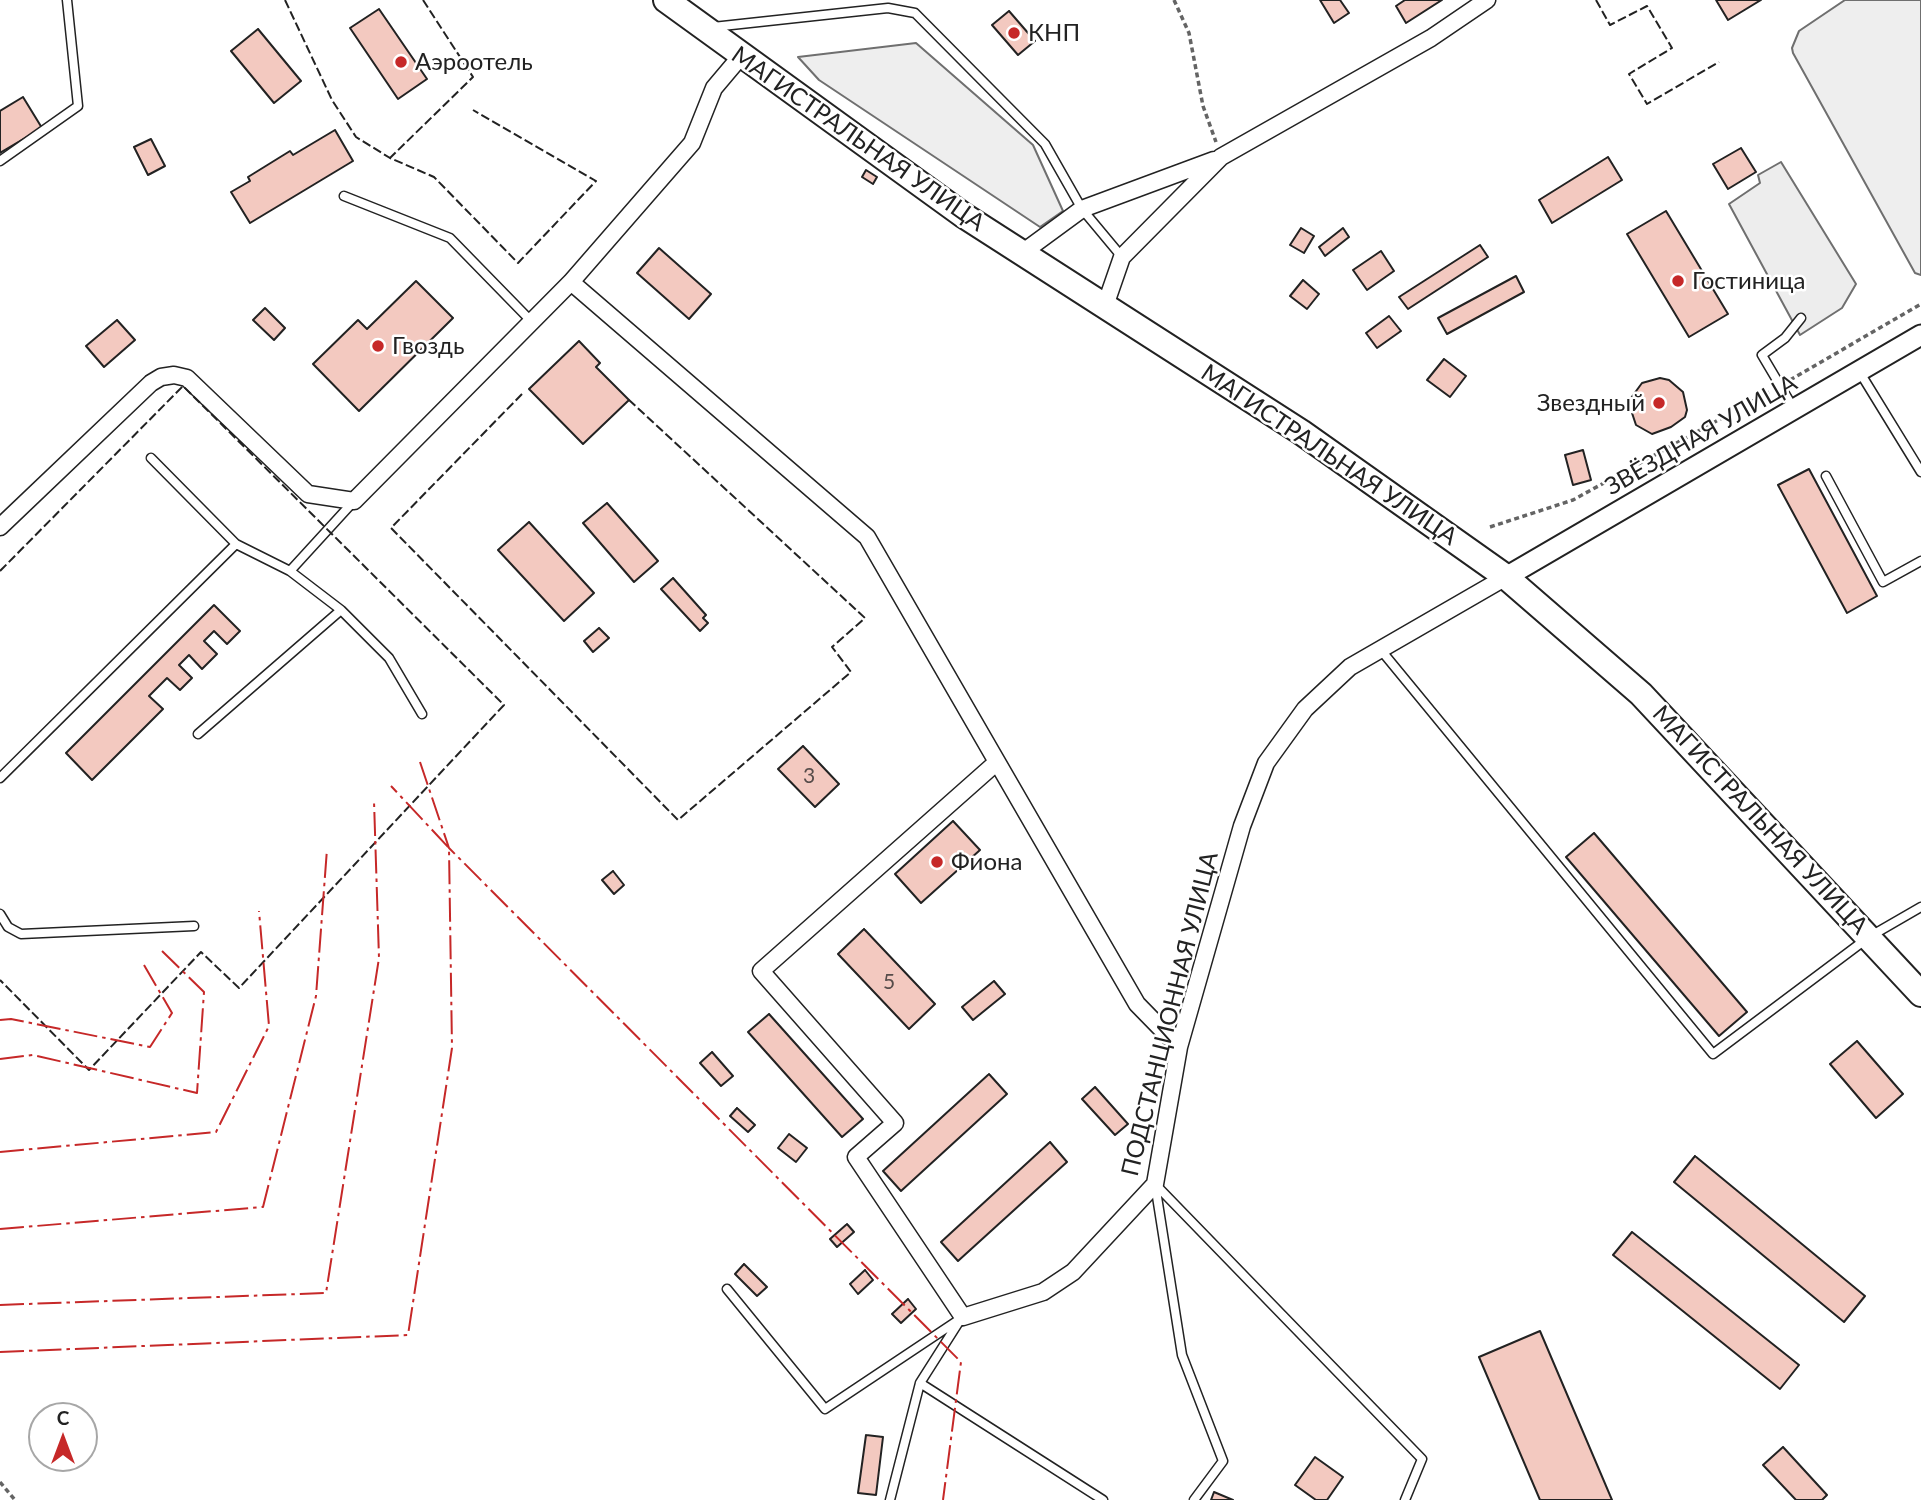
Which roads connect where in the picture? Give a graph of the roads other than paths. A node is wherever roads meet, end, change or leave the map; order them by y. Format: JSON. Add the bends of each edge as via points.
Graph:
{"nodes":[{"id":1,"x":66,"y":0,"type":"edge"},
{"id":2,"x":666,"y":0,"type":"edge"},
{"id":3,"x":1487,"y":0,"type":"edge"},
{"id":4,"x":702,"y":28,"type":"junction"},
{"id":5,"x":741,"y":56,"type":"junction"},
{"id":6,"x":1221,"y":158,"type":"junction"},
{"id":7,"x":0,"y":161,"type":"edge"},
{"id":8,"x":344,"y":197,"type":"dead end"},
{"id":9,"x":1082,"y":209,"type":"junction"},
{"id":10,"x":1022,"y":253,"type":"junction"},
{"id":11,"x":1122,"y":257,"type":"junction"},
{"id":12,"x":571,"y":282,"type":"junction"},
{"id":13,"x":1105,"y":306,"type":"junction"},
{"id":14,"x":527,"y":317,"type":"junction"},
{"id":15,"x":1801,"y":318,"type":"dead end"},
{"id":16,"x":1921,"y":335,"type":"edge"},
{"id":17,"x":1859,"y":371,"type":"junction"},
{"id":18,"x":1794,"y":409,"type":"junction"},
{"id":19,"x":151,"y":458,"type":"dead end"},
{"id":20,"x":1921,"y":472,"type":"edge"},
{"id":21,"x":1826,"y":476,"type":"dead end"},
{"id":22,"x":354,"y":501,"type":"junction"},
{"id":23,"x":0,"y":527,"type":"edge"},
{"id":24,"x":236,"y":544,"type":"junction"},
{"id":25,"x":1921,"y":561,"type":"edge"},
{"id":26,"x":290,"y":571,"type":"junction"},
{"id":27,"x":1506,"y":576,"type":"junction"},
{"id":28,"x":341,"y":610,"type":"junction"},
{"id":29,"x":1380,"y":649,"type":"junction"},
{"id":30,"x":422,"y":714,"type":"dead end"},
{"id":31,"x":198,"y":734,"type":"dead end"},
{"id":32,"x":997,"y":762,"type":"junction"},
{"id":33,"x":0,"y":778,"type":"edge"},
{"id":34,"x":1921,"y":907,"type":"edge"},
{"id":35,"x":0,"y":914,"type":"edge"},
{"id":36,"x":194,"y":926,"type":"dead end"},
{"id":37,"x":1869,"y":937,"type":"junction"},
{"id":38,"x":1921,"y":994,"type":"edge"},
{"id":39,"x":1179,"y":1047,"type":"junction"},
{"id":40,"x":1154,"y":1184,"type":"junction"},
{"id":41,"x":727,"y":1289,"type":"dead end"},
{"id":42,"x":963,"y":1317,"type":"junction"},
{"id":43,"x":920,"y":1383,"type":"junction"},
{"id":44,"x":890,"y":1500,"type":"edge"},
{"id":45,"x":1103,"y":1500,"type":"edge"},
{"id":46,"x":1194,"y":1500,"type":"edge"},
{"id":47,"x":1405,"y":1500,"type":"edge"}],
"edges":[{"from":1,"to":7,"type":"lane","via":[[78,106]]},
{"from":2,"to":4,"type":"main road","name":"МАГИСТРАЛЬНАЯ УЛИЦА"},
{"from":3,"to":6,"type":"street","via":[[1431,38]]},
{"from":4,"to":5,"type":"main road","name":"МАГИСТРАЛЬНАЯ УЛИЦА"},
{"from":4,"to":9,"type":"lane","via":[[888,8],[915,13],[1045,144]]},
{"from":5,"to":10,"type":"main road","name":"МАГИСТРАЛЬНАЯ УЛИЦА"},
{"from":5,"to":12,"type":"street","via":[[714,88],[692,143]]},
{"from":6,"to":9,"type":"street"},
{"from":6,"to":11,"type":"street"},
{"from":8,"to":14,"type":"lane","via":[[450,237]]},
{"from":9,"to":10,"type":"street"},
{"from":9,"to":11,"type":"lane"},
{"from":10,"to":13,"type":"main road","name":"МАГИСТРАЛЬНАЯ УЛИЦА"},
{"from":11,"to":13,"type":"street"},
{"from":12,"to":14,"type":"street"},
{"from":12,"to":32,"type":"street","via":[[867,537]]},
{"from":13,"to":27,"type":"main road","name":"МАГИСТРАЛЬНАЯ УЛИЦА","via":[[1301,432]]},
{"from":14,"to":22,"type":"street"},
{"from":15,"to":18,"type":"lane","via":[[1762,355]]},
{"from":16,"to":17,"type":"street","name":"ЗВЁЗДНАЯ УЛИЦА"},
{"from":17,"to":18,"type":"street","name":"ЗВЁЗДНАЯ УЛИЦА"},
{"from":17,"to":20,"type":"lane"},
{"from":18,"to":27,"type":"street","name":"ЗВЁЗДНАЯ УЛИЦА"},
{"from":19,"to":24,"type":"lane"},
{"from":21,"to":25,"type":"lane","via":[[1883,582]]},
{"from":22,"to":23,"type":"street","via":[[308,494],[187,378],[174,375],[152,383]]},
{"from":22,"to":26,"type":"lane"},
{"from":24,"to":26,"type":"lane"},
{"from":24,"to":33,"type":"lane"},
{"from":26,"to":28,"type":"lane"},
{"from":27,"to":29,"type":"street","name":"ПОДСТАНЦИОННАЯ УЛИЦА"},
{"from":27,"to":37,"type":"main road","name":"МАГИСТРАЛЬНАЯ УЛИЦА","via":[[1641,694]]},
{"from":28,"to":30,"type":"lane","via":[[389,658]]},
{"from":28,"to":31,"type":"lane"},
{"from":29,"to":37,"type":"lane","via":[[1713,1055]]},
{"from":29,"to":39,"type":"street","name":"ПОДСТАНЦИОННАЯ УЛИЦА","via":[[1350,667],[1305,709],[1266,763],[1242,826]]},
{"from":32,"to":39,"type":"street","via":[[1137,1004]]},
{"from":32,"to":42,"type":"street","via":[[761,971],[895,1123],[856,1157]]},
{"from":34,"to":37,"type":"lane"},
{"from":35,"to":36,"type":"lane","via":[[8,927],[22,934]]},
{"from":37,"to":38,"type":"main road","name":"МАГИСТРАЛЬНАЯ УЛИЦА"},
{"from":39,"to":40,"type":"street","name":"ПОДСТАНЦИОННАЯ УЛИЦА"},
{"from":40,"to":42,"type":"street","name":"ПОДСТАНЦИОННАЯ УЛИЦА","via":[[1073,1272],[1043,1292]]},
{"from":40,"to":46,"type":"lane","via":[[1182,1355],[1223,1461]]},
{"from":40,"to":47,"type":"lane","via":[[1422,1459]]},
{"from":41,"to":42,"type":"lane","via":[[825,1409]]},
{"from":42,"to":43,"type":"lane"},
{"from":43,"to":44,"type":"lane"},
{"from":43,"to":45,"type":"lane"}]}
